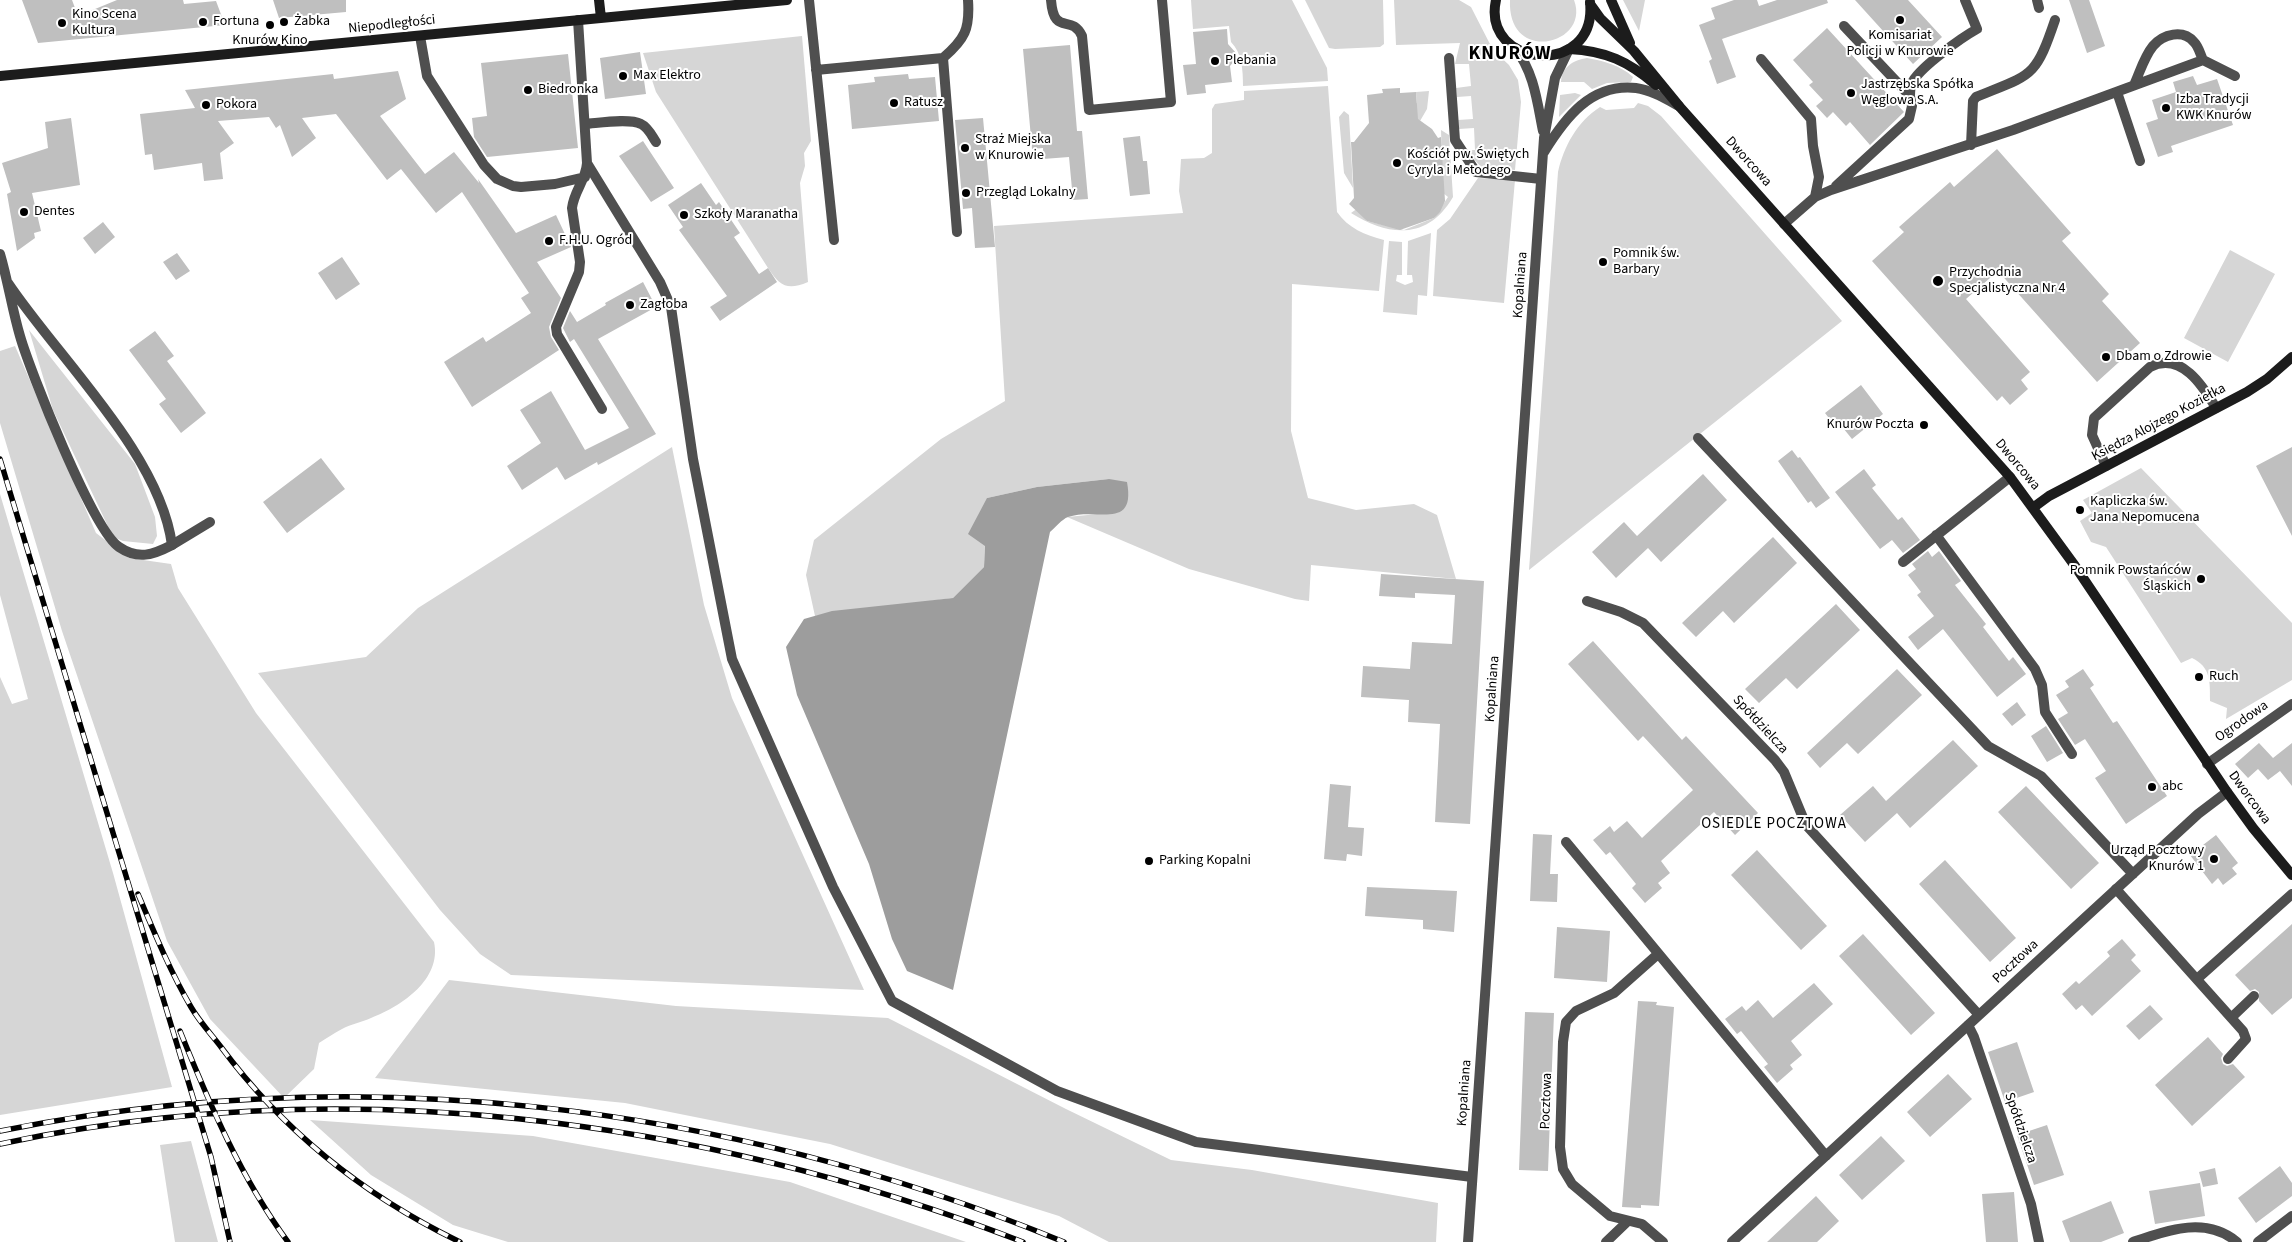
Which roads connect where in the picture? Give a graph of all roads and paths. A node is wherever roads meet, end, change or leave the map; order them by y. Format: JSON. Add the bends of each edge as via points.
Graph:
{"nodes":[{"id":1,"x":598,"y":0,"type":"edge"},
{"id":2,"x":787,"y":0,"type":"edge"},
{"id":3,"x":809,"y":0,"type":"edge"},
{"id":4,"x":968,"y":0,"type":"edge"},
{"id":5,"x":1051,"y":0,"type":"edge"},
{"id":6,"x":1162,"y":0,"type":"edge"},
{"id":7,"x":1485,"y":0,"type":"edge"},
{"id":8,"x":1496,"y":0,"type":"edge"},
{"id":9,"x":1611,"y":0,"type":"edge"},
{"id":10,"x":1964,"y":0,"type":"edge"},
{"id":11,"x":1590,"y":2,"type":"edge"},
{"id":12,"x":1495,"y":16,"type":"junction"},
{"id":13,"x":601,"y":18,"type":"junction"},
{"id":14,"x":578,"y":20,"type":"junction"},
{"id":15,"x":2055,"y":20,"type":"dead end"},
{"id":16,"x":1844,"y":26,"type":"dead end"},
{"id":17,"x":420,"y":36,"type":"junction"},
{"id":18,"x":1515,"y":48,"type":"junction"},
{"id":19,"x":1569,"y":49,"type":"junction"},
{"id":20,"x":1634,"y":51,"type":"junction"},
{"id":21,"x":943,"y":58,"type":"junction"},
{"id":22,"x":1449,"y":58,"type":"dead end"},
{"id":23,"x":1761,"y":59,"type":"dead end"},
{"id":24,"x":2203,"y":60,"type":"junction"},
{"id":25,"x":816,"y":70,"type":"junction"},
{"id":26,"x":0,"y":76,"type":"edge"},
{"id":27,"x":2235,"y":76,"type":"dead end"},
{"id":28,"x":2134,"y":85,"type":"junction"},
{"id":29,"x":2117,"y":92,"type":"junction"},
{"id":30,"x":1910,"y":96,"type":"junction"},
{"id":31,"x":1679,"y":106,"type":"junction"},
{"id":32,"x":585,"y":124,"type":"junction"},
{"id":33,"x":1544,"y":138,"type":"junction"},
{"id":34,"x":656,"y":142,"type":"dead end"},
{"id":35,"x":1971,"y":145,"type":"junction"},
{"id":36,"x":1543,"y":153,"type":"junction"},
{"id":37,"x":2140,"y":161,"type":"dead end"},
{"id":38,"x":587,"y":163,"type":"junction"},
{"id":39,"x":585,"y":177,"type":"junction"},
{"id":40,"x":1542,"y":179,"type":"junction"},
{"id":41,"x":1831,"y":190,"type":"junction"},
{"id":42,"x":1815,"y":197,"type":"junction"},
{"id":43,"x":1784,"y":224,"type":"junction"},
{"id":44,"x":956,"y":232,"type":"dead end"},
{"id":45,"x":834,"y":240,"type":"dead end"},
{"id":46,"x":0,"y":254,"type":"edge"},
{"id":47,"x":8,"y":283,"type":"junction"},
{"id":48,"x":2292,"y":357,"type":"edge"},
{"id":49,"x":2216,"y":408,"type":"junction"},
{"id":50,"x":602,"y":409,"type":"dead end"},
{"id":51,"x":1698,"y":438,"type":"dead end"},
{"id":52,"x":2106,"y":466,"type":"junction"},
{"id":53,"x":2010,"y":477,"type":"junction"},
{"id":54,"x":2034,"y":507,"type":"junction"},
{"id":55,"x":210,"y":522,"type":"dead end"},
{"id":56,"x":1936,"y":535,"type":"junction"},
{"id":57,"x":172,"y":545,"type":"junction"},
{"id":58,"x":1904,"y":562,"type":"dead end"},
{"id":59,"x":1586,"y":601,"type":"dead end"},
{"id":60,"x":2292,"y":704,"type":"edge"},
{"id":61,"x":2072,"y":754,"type":"dead end"},
{"id":62,"x":2208,"y":764,"type":"junction"},
{"id":63,"x":2227,"y":792,"type":"junction"},
{"id":64,"x":1566,"y":842,"type":"dead end"},
{"id":65,"x":2132,"y":874,"type":"junction"},
{"id":66,"x":2292,"y":875,"type":"edge"},
{"id":67,"x":2116,"y":889,"type":"junction"},
{"id":68,"x":2292,"y":894,"type":"edge"},
{"id":69,"x":1658,"y":954,"type":"junction"},
{"id":70,"x":2197,"y":979,"type":"junction"},
{"id":71,"x":2254,"y":996,"type":"dead end"},
{"id":72,"x":1979,"y":1015,"type":"junction"},
{"id":73,"x":2232,"y":1017,"type":"junction"},
{"id":74,"x":1968,"y":1025,"type":"junction"},
{"id":75,"x":2228,"y":1059,"type":"dead end"},
{"id":76,"x":1826,"y":1156,"type":"junction"},
{"id":77,"x":1472,"y":1177,"type":"junction"},
{"id":78,"x":2292,"y":1216,"type":"edge"},
{"id":79,"x":1628,"y":1221,"type":"junction"},
{"id":80,"x":1468,"y":1242,"type":"edge"},
{"id":81,"x":1606,"y":1242,"type":"edge"},
{"id":82,"x":1663,"y":1242,"type":"edge"},
{"id":83,"x":1732,"y":1242,"type":"edge"},
{"id":84,"x":2039,"y":1242,"type":"edge"},
{"id":85,"x":2133,"y":1242,"type":"edge"},
{"id":86,"x":2238,"y":1242,"type":"edge"},
{"id":87,"x":2258,"y":1242,"type":"edge"}],
"edges":[{"from":1,"to":13,"type":"main road"},
{"from":2,"to":13,"type":"main road","name":"Niepodległości"},
{"from":3,"to":25,"type":"street"},
{"from":4,"to":21,"type":"street","via":[[967,32]]},
{"from":5,"to":6,"type":"street","via":[[1053,17],[1075,27],[1082,36],[1089,110],[1170,102]]},
{"from":7,"to":12,"type":"main road"},
{"from":8,"to":12,"type":"main road"},
{"from":9,"to":20,"type":"main road"},
{"from":10,"to":30,"type":"street","via":[[1977,29],[1918,75],[1911,86]]},
{"from":11,"to":19,"type":"main road","via":[[1586,30]]},
{"from":11,"to":20,"type":"main road","name":"Dworcowa","via":[[1600,18]]},
{"from":12,"to":18,"type":"main road","via":[[1502,34]]},
{"from":13,"to":14,"type":"main road","name":"Niepodległości"},
{"from":14,"to":17,"type":"main road","name":"Niepodległości"},
{"from":14,"to":32,"type":"street"},
{"from":15,"to":35,"type":"street","via":[[2044,53],[2031,72],[1973,101]]},
{"from":16,"to":30,"type":"street"},
{"from":17,"to":26,"type":"main road","name":"Niepodległości"},
{"from":17,"to":39,"type":"street","via":[[427,76],[488,171],[497,179],[513,186],[555,184]]},
{"from":18,"to":19,"type":"main road","via":[[1542,57],[1561,54]]},
{"from":18,"to":33,"type":"street","name":"Kopalniana","via":[[1532,78]]},
{"from":19,"to":31,"type":"main road","name":"Dworcowa","via":[[1612,56],[1642,73]]},
{"from":19,"to":33,"type":"street","name":"Kopalniana","via":[[1555,78]]},
{"from":20,"to":31,"type":"main road","name":"Dworcowa"},
{"from":21,"to":25,"type":"street"},
{"from":21,"to":44,"type":"street"},
{"from":22,"to":40,"type":"street","via":[[1455,140],[1476,172]]},
{"from":23,"to":42,"type":"street","via":[[1812,119],[1812,146],[1819,177]]},
{"from":24,"to":27,"type":"street"},
{"from":24,"to":28,"type":"street"},
{"from":24,"to":28,"type":"street","via":[[2195,42],[2189,38],[2176,34],[2167,36],[2149,52]]},
{"from":25,"to":45,"type":"street"},
{"from":28,"to":29,"type":"street"},
{"from":29,"to":35,"type":"street"},
{"from":29,"to":37,"type":"street"},
{"from":30,"to":41,"type":"street","via":[[1909,119]]},
{"from":31,"to":36,"type":"street","via":[[1636,88],[1612,89],[1591,97],[1570,115]]},
{"from":31,"to":43,"type":"main road","name":"Dworcowa"},
{"from":32,"to":34,"type":"street","via":[[641,124]]},
{"from":32,"to":38,"type":"street"},
{"from":33,"to":36,"type":"street","name":"Kopalniana"},
{"from":35,"to":41,"type":"street"},
{"from":36,"to":40,"type":"street","name":"Kopalniana"},
{"from":38,"to":39,"type":"street"},
{"from":38,"to":77,"type":"street","via":[[660,282],[671,307],[693,459],[732,659],[833,887],[892,1001],[1057,1091],[1196,1142]]},
{"from":39,"to":50,"type":"street","via":[[572,208],[580,272],[556,328]]},
{"from":40,"to":77,"type":"street","name":"Kopalniana"},
{"from":41,"to":42,"type":"street"},
{"from":42,"to":43,"type":"street"},
{"from":43,"to":53,"type":"main road","name":"Dworcowa"},
{"from":46,"to":47,"type":"street"},
{"from":47,"to":57,"type":"street","via":[[140,461],[166,512]]},
{"from":47,"to":57,"type":"street","via":[[20,336],[49,413],[84,494],[104,530],[113,543],[134,554],[155,554]]},
{"from":48,"to":49,"type":"main road","name":"Księdza Alojzego Koziełka","via":[[2258,385]]},
{"from":49,"to":52,"type":"main road","name":"Księdza Alojzego Koziełka"},
{"from":49,"to":52,"type":"street","via":[[2206,391],[2186,370],[2171,363],[2150,367],[2094,418],[2092,435]]},
{"from":51,"to":65,"type":"street","via":[[1988,746],[2041,776]]},
{"from":52,"to":54,"type":"main road","name":"Księdza Alojzego Koziełka"},
{"from":53,"to":54,"type":"main road","name":"Dworcowa"},
{"from":53,"to":56,"type":"street"},
{"from":54,"to":62,"type":"main road","name":"Dworcowa"},
{"from":55,"to":57,"type":"street"},
{"from":56,"to":58,"type":"street"},
{"from":56,"to":61,"type":"street","via":[[2035,669],[2042,685],[2046,712]]},
{"from":59,"to":72,"type":"street","name":"Spółdzielcza","via":[[1622,612],[1642,623],[1775,760],[1784,772],[1806,825]]},
{"from":60,"to":62,"type":"street","name":"Ogrodowa"},
{"from":62,"to":63,"type":"main road","name":"Dworcowa"},
{"from":63,"to":65,"type":"street","name":"Pocztowa"},
{"from":63,"to":66,"type":"main road","name":"Dworcowa"},
{"from":64,"to":69,"type":"street"},
{"from":65,"to":67,"type":"street","name":"Pocztowa"},
{"from":67,"to":70,"type":"street"},
{"from":67,"to":72,"type":"street","name":"Pocztowa"},
{"from":68,"to":70,"type":"street"},
{"from":69,"to":76,"type":"street"},
{"from":69,"to":79,"type":"street","name":"Pocztowa","via":[[1614,993],[1576,1010],[1566,1022],[1564,1033],[1562,1169],[1572,1184],[1604,1212]]},
{"from":70,"to":73,"type":"street"},
{"from":71,"to":73,"type":"street"},
{"from":72,"to":74,"type":"street","name":"Pocztowa"},
{"from":73,"to":75,"type":"street","via":[[2246,1039]]},
{"from":74,"to":76,"type":"street","name":"Pocztowa"},
{"from":74,"to":84,"type":"street","name":"Spółdzielcza","via":[[2031,1204]]},
{"from":76,"to":83,"type":"street","name":"Pocztowa"},
{"from":77,"to":80,"type":"street","name":"Kopalniana"},
{"from":78,"to":87,"type":"street"},
{"from":79,"to":81,"type":"street"},
{"from":79,"to":82,"type":"street","name":"Pocztowa","via":[[1647,1227]]},
{"from":85,"to":86,"type":"street","via":[[2172,1230],[2200,1226],[2221,1231]]}]}
